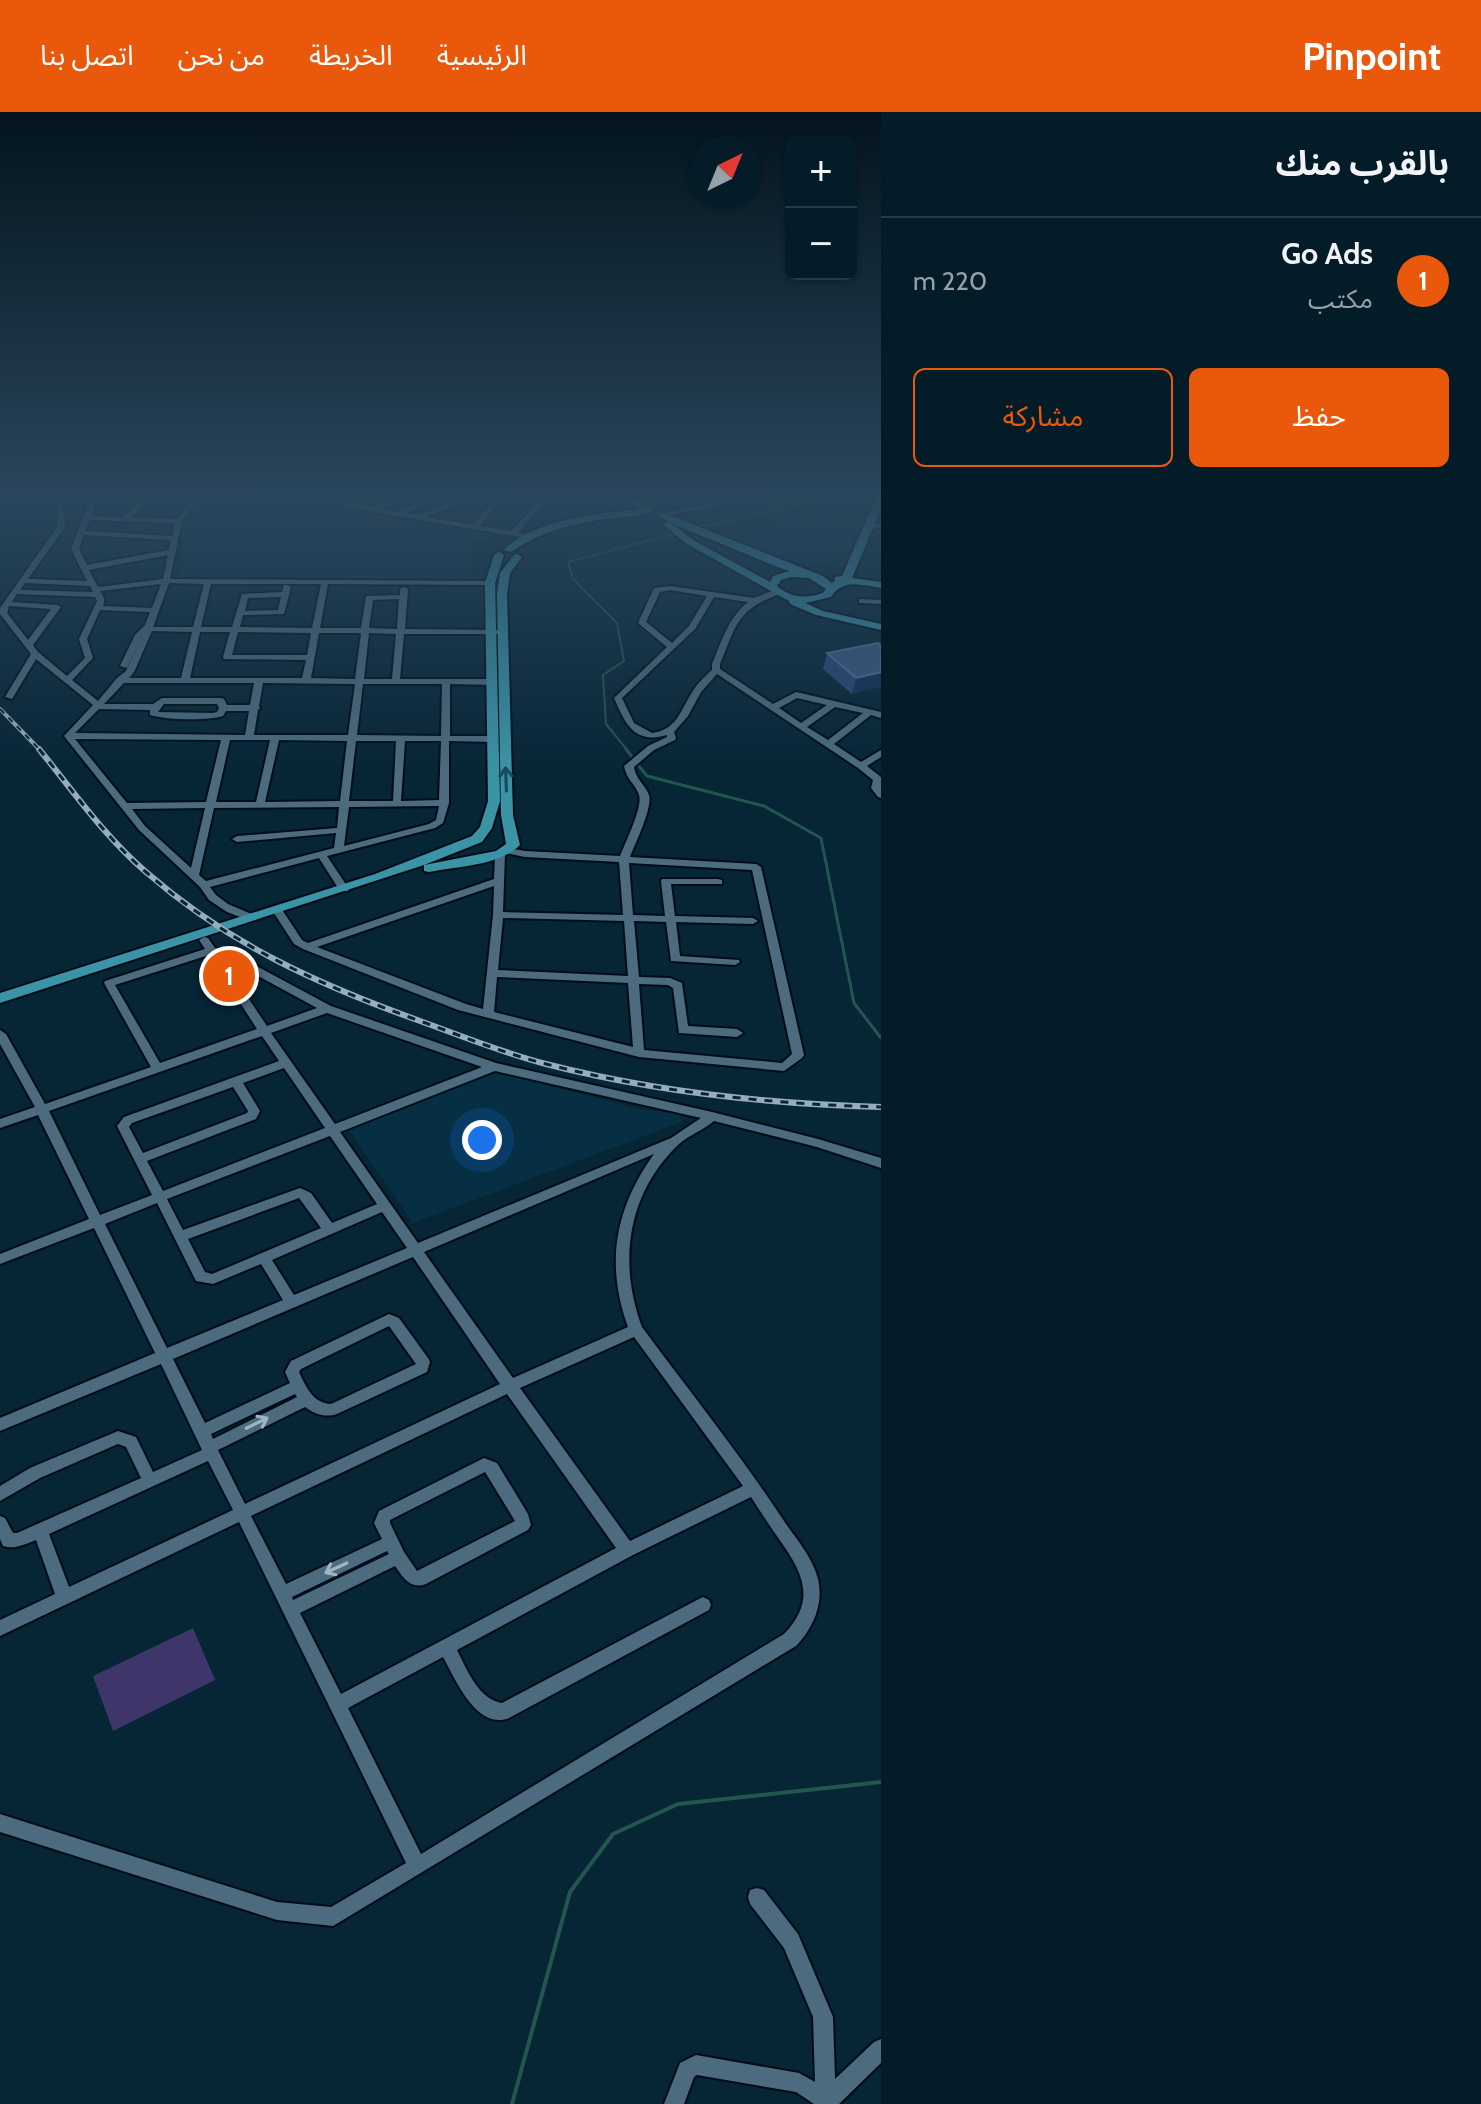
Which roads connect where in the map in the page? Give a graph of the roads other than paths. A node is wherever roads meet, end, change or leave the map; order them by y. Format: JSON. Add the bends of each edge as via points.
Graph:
{"nodes":[{"id":1,"x":19,"y":587,"type":"edge"},
{"id":2,"x":77,"y":587,"type":"edge"},
{"id":3,"x":114,"y":587,"type":"edge"},
{"id":4,"x":164,"y":587,"type":"edge"},
{"id":5,"x":207,"y":587,"type":"edge"},
{"id":6,"x":287,"y":587,"type":"edge"},
{"id":7,"x":324,"y":587,"type":"edge"},
{"id":8,"x":404,"y":587,"type":"edge"},
{"id":9,"x":491,"y":587,"type":"edge"},
{"id":10,"x":502,"y":587,"type":"edge"},
{"id":11,"x":769,"y":587,"type":"edge"},
{"id":12,"x":776,"y":587,"type":"edge"},
{"id":13,"x":822,"y":587,"type":"edge"},
{"id":14,"x":834,"y":587,"type":"edge"},
{"id":15,"x":96,"y":589,"type":"junction"},
{"id":16,"x":16,"y":592,"type":"junction"},
{"id":17,"x":778,"y":592,"type":"junction"},
{"id":18,"x":827,"y":592,"type":"junction"},
{"id":19,"x":285,"y":594,"type":"junction"},
{"id":20,"x":712,"y":594,"type":"junction"},
{"id":21,"x":403,"y":597,"type":"junction"},
{"id":22,"x":751,"y":600,"type":"junction"},
{"id":23,"x":862,"y":601,"type":"dead end"},
{"id":24,"x":881,"y":602,"type":"edge"},
{"id":25,"x":98,"y":608,"type":"junction"},
{"id":26,"x":3,"y":610,"type":"edge"},
{"id":27,"x":155,"y":610,"type":"junction"},
{"id":28,"x":239,"y":613,"type":"junction"},
{"id":29,"x":820,"y":613,"type":"junction"},
{"id":30,"x":881,"y":627,"type":"edge"},
{"id":31,"x":147,"y":628,"type":"junction"},
{"id":32,"x":198,"y":629,"type":"junction"},
{"id":33,"x":234,"y":629,"type":"junction"},
{"id":34,"x":316,"y":630,"type":"junction"},
{"id":35,"x":363,"y":630,"type":"junction"},
{"id":36,"x":401,"y":631,"type":"junction"},
{"id":37,"x":497,"y":632,"type":"junction"},
{"id":38,"x":672,"y":647,"type":"junction"},
{"id":39,"x":32,"y":650,"type":"junction"},
{"id":40,"x":310,"y":658,"type":"junction"},
{"id":41,"x":716,"y":670,"type":"junction"},
{"id":42,"x":69,"y":679,"type":"junction"},
{"id":43,"x":185,"y":680,"type":"junction"},
{"id":44,"x":120,"y":681,"type":"junction"},
{"id":45,"x":259,"y":681,"type":"junction"},
{"id":46,"x":306,"y":681,"type":"junction"},
{"id":47,"x":358,"y":681,"type":"junction"},
{"id":48,"x":396,"y":681,"type":"junction"},
{"id":49,"x":446,"y":682,"type":"junction"},
{"id":50,"x":493,"y":682,"type":"junction"},
{"id":51,"x":9,"y":697,"type":"dead end"},
{"id":52,"x":832,"y":705,"type":"junction"},
{"id":53,"x":99,"y":706,"type":"junction"},
{"id":54,"x":155,"y":707,"type":"junction"},
{"id":55,"x":223,"y":708,"type":"junction"},
{"id":56,"x":256,"y":708,"type":"junction"},
{"id":57,"x":772,"y":708,"type":"junction"},
{"id":58,"x":869,"y":713,"type":"junction"},
{"id":59,"x":881,"y":715,"type":"edge"},
{"id":60,"x":801,"y":727,"type":"junction"},
{"id":61,"x":670,"y":732,"type":"junction"},
{"id":62,"x":68,"y":736,"type":"junction"},
{"id":63,"x":226,"y":736,"type":"junction"},
{"id":64,"x":249,"y":736,"type":"junction"},
{"id":65,"x":275,"y":737,"type":"junction"},
{"id":66,"x":351,"y":738,"type":"junction"},
{"id":67,"x":401,"y":738,"type":"junction"},
{"id":68,"x":445,"y":738,"type":"junction"},
{"id":69,"x":494,"y":739,"type":"junction"},
{"id":70,"x":828,"y":744,"type":"junction"},
{"id":71,"x":880,"y":754,"type":"edge"},
{"id":72,"x":861,"y":766,"type":"junction"},
{"id":73,"x":880,"y":781,"type":"edge"},
{"id":74,"x":881,"y":795,"type":"edge"},
{"id":75,"x":397,"y":799,"type":"dead end"},
{"id":76,"x":444,"y":803,"type":"junction"},
{"id":77,"x":209,"y":804,"type":"junction"},
{"id":78,"x":260,"y":804,"type":"junction"},
{"id":79,"x":343,"y":804,"type":"junction"},
{"id":80,"x":124,"y":806,"type":"junction"},
{"id":81,"x":342,"y":830,"type":"junction"},
{"id":82,"x":481,"y":833,"type":"junction"},
{"id":83,"x":513,"y":836,"type":"junction"},
{"id":84,"x":237,"y":839,"type":"dead end"},
{"id":85,"x":339,"y":849,"type":"junction"},
{"id":86,"x":502,"y":853,"type":"junction"},
{"id":87,"x":321,"y":854,"type":"junction"},
{"id":88,"x":624,"y":860,"type":"junction"},
{"id":89,"x":194,"y":876,"type":"junction"},
{"id":90,"x":380,"y":877,"type":"junction"},
{"id":91,"x":499,"y":881,"type":"junction"},
{"id":92,"x":718,"y":882,"type":"dead end"},
{"id":93,"x":204,"y":885,"type":"junction"},
{"id":94,"x":344,"y":889,"type":"junction"},
{"id":95,"x":277,"y":910,"type":"junction"},
{"id":96,"x":498,"y":915,"type":"junction"},
{"id":97,"x":252,"y":918,"type":"junction"},
{"id":98,"x":627,"y":919,"type":"junction"},
{"id":99,"x":671,"y":920,"type":"junction"},
{"id":100,"x":753,"y":921,"type":"dead end"},
{"id":101,"x":208,"y":945,"type":"junction"},
{"id":102,"x":307,"y":947,"type":"junction"},
{"id":103,"x":735,"y":962,"type":"dead end"},
{"id":104,"x":493,"y":973,"type":"junction"},
{"id":105,"x":104,"y":975,"type":"junction"},
{"id":106,"x":634,"y":979,"type":"junction"},
{"id":107,"x":0,"y":998,"type":"edge"},
{"id":108,"x":0,"y":1009,"type":"edge"},
{"id":109,"x":327,"y":1009,"type":"junction"},
{"id":110,"x":488,"y":1014,"type":"junction"},
{"id":111,"x":264,"y":1031,"type":"junction"},
{"id":112,"x":737,"y":1033,"type":"dead end"},
{"id":113,"x":0,"y":1034,"type":"edge"},
{"id":114,"x":639,"y":1053,"type":"junction"},
{"id":115,"x":284,"y":1064,"type":"junction"},
{"id":116,"x":494,"y":1067,"type":"junction"},
{"id":117,"x":158,"y":1069,"type":"junction"},
{"id":118,"x":236,"y":1082,"type":"junction"},
{"id":119,"x":42,"y":1110,"type":"junction"},
{"id":120,"x":712,"y":1116,"type":"junction"},
{"id":121,"x":0,"y":1124,"type":"edge"},
{"id":122,"x":331,"y":1130,"type":"junction"},
{"id":123,"x":675,"y":1141,"type":"junction"},
{"id":124,"x":139,"y":1159,"type":"junction"},
{"id":125,"x":881,"y":1163,"type":"edge"},
{"id":126,"x":158,"y":1197,"type":"junction"},
{"id":127,"x":384,"y":1206,"type":"junction"},
{"id":128,"x":95,"y":1221,"type":"junction"},
{"id":129,"x":328,"y":1228,"type":"junction"},
{"id":130,"x":181,"y":1236,"type":"junction"},
{"id":131,"x":416,"y":1248,"type":"junction"},
{"id":132,"x":263,"y":1257,"type":"junction"},
{"id":133,"x":0,"y":1259,"type":"edge"},
{"id":134,"x":291,"y":1301,"type":"junction"},
{"id":135,"x":636,"y":1330,"type":"junction"},
{"id":136,"x":162,"y":1356,"type":"junction"},
{"id":137,"x":510,"y":1386,"type":"junction"},
{"id":138,"x":302,"y":1393,"type":"junction"},
{"id":139,"x":0,"y":1425,"type":"edge"},
{"id":140,"x":201,"y":1432,"type":"junction"},
{"id":141,"x":210,"y":1451,"type":"junction"},
{"id":142,"x":150,"y":1481,"type":"junction"},
{"id":143,"x":754,"y":1488,"type":"junction"},
{"id":144,"x":0,"y":1494,"type":"edge"},
{"id":145,"x":240,"y":1512,"type":"junction"},
{"id":146,"x":0,"y":1523,"type":"edge"},
{"id":147,"x":40,"y":1530,"type":"junction"},
{"id":148,"x":395,"y":1549,"type":"junction"},
{"id":149,"x":627,"y":1550,"type":"junction"},
{"id":150,"x":282,"y":1594,"type":"junction"},
{"id":151,"x":64,"y":1597,"type":"junction"},
{"id":152,"x":703,"y":1605,"type":"dead end"},
{"id":153,"x":290,"y":1610,"type":"junction"},
{"id":154,"x":0,"y":1628,"type":"edge"},
{"id":155,"x":445,"y":1646,"type":"junction"},
{"id":156,"x":337,"y":1705,"type":"junction"},
{"id":157,"x":0,"y":1823,"type":"edge"},
{"id":158,"x":416,"y":1864,"type":"junction"},
{"id":159,"x":757,"y":1897,"type":"dead end"},
{"id":160,"x":881,"y":2049,"type":"edge"},
{"id":161,"x":825,"y":2102,"type":"edge"},
{"id":162,"x":674,"y":2104,"type":"edge"}],
"edges":[{"from":1,"to":16,"type":"street"},
{"from":2,"to":15,"type":"street"},
{"from":3,"to":15,"type":"street"},
{"from":4,"to":27,"type":"street"},
{"from":5,"to":32,"type":"street"},
{"from":6,"to":19,"type":"street"},
{"from":7,"to":34,"type":"street"},
{"from":8,"to":21,"type":"street"},
{"from":9,"to":37,"type":"main road"},
{"from":10,"to":37,"type":"main road"},
{"from":11,"to":17,"type":"main road"},
{"from":12,"to":17,"type":"main road"},
{"from":13,"to":18,"type":"main road"},
{"from":14,"to":18,"type":"main road"},
{"from":15,"to":16,"type":"street"},
{"from":15,"to":25,"type":"street"},
{"from":16,"to":26,"type":"street"},
{"from":17,"to":18,"type":"main road","via":[[806,600]]},
{"from":17,"to":22,"type":"street"},
{"from":17,"to":29,"type":"main road"},
{"from":18,"to":29,"type":"main road","via":[[818,605]]},
{"from":19,"to":28,"type":"street","via":[[246,595]]},
{"from":19,"to":28,"type":"street","via":[[280,613]]},
{"from":20,"to":22,"type":"street"},
{"from":20,"to":38,"type":"street"},
{"from":20,"to":38,"type":"street","via":[[657,590],[642,623]]},
{"from":21,"to":35,"type":"street","via":[[370,597]]},
{"from":21,"to":36,"type":"street"},
{"from":22,"to":41,"type":"street","via":[[741,609]]},
{"from":23,"to":24,"type":"street"},
{"from":25,"to":27,"type":"street"},
{"from":25,"to":42,"type":"street","via":[[83,639],[89,658]]},
{"from":26,"to":39,"type":"street"},
{"from":26,"to":39,"type":"street","via":[[57,607]]},
{"from":27,"to":31,"type":"street"},
{"from":28,"to":33,"type":"street"},
{"from":29,"to":30,"type":"main road"},
{"from":31,"to":32,"type":"street"},
{"from":31,"to":44,"type":"street","via":[[141,651]]},
{"from":32,"to":33,"type":"street"},
{"from":32,"to":43,"type":"street"},
{"from":33,"to":34,"type":"street"},
{"from":33,"to":40,"type":"street","via":[[228,658]]},
{"from":34,"to":35,"type":"street"},
{"from":34,"to":40,"type":"street"},
{"from":35,"to":36,"type":"street"},
{"from":35,"to":47,"type":"street"},
{"from":36,"to":37,"type":"street"},
{"from":36,"to":48,"type":"street"},
{"from":37,"to":50,"type":"main road"},
{"from":83,"to":37,"type":"main road","one_way":true,"via":[[507,815]]},
{"from":38,"to":61,"type":"street","via":[[618,698],[630,725],[641,733]]},
{"from":39,"to":42,"type":"street"},
{"from":39,"to":51,"type":"street"},
{"from":40,"to":46,"type":"street"},
{"from":41,"to":57,"type":"street"},
{"from":41,"to":61,"type":"street"},
{"from":42,"to":53,"type":"street"},
{"from":43,"to":44,"type":"street"},
{"from":43,"to":45,"type":"street"},
{"from":44,"to":53,"type":"street"},
{"from":45,"to":46,"type":"street"},
{"from":45,"to":56,"type":"street"},
{"from":46,"to":47,"type":"street"},
{"from":47,"to":48,"type":"street"},
{"from":47,"to":66,"type":"street"},
{"from":48,"to":49,"type":"street"},
{"from":49,"to":50,"type":"street"},
{"from":49,"to":68,"type":"street"},
{"from":50,"to":69,"type":"main road"},
{"from":52,"to":57,"type":"street","via":[[796,695]]},
{"from":52,"to":58,"type":"street"},
{"from":52,"to":60,"type":"street"},
{"from":53,"to":54,"type":"street"},
{"from":53,"to":62,"type":"street"},
{"from":54,"to":55,"type":"street","via":[[162,701],[222,701]]},
{"from":54,"to":55,"type":"street","via":[[156,715],[214,716]]},
{"from":55,"to":56,"type":"street"},
{"from":56,"to":64,"type":"street"},
{"from":57,"to":60,"type":"street"},
{"from":58,"to":59,"type":"street"},
{"from":58,"to":70,"type":"street"},
{"from":60,"to":70,"type":"street"},
{"from":61,"to":88,"type":"street","via":[[672,738],[629,766],[644,806]]},
{"from":62,"to":63,"type":"street"},
{"from":62,"to":80,"type":"street"},
{"from":63,"to":64,"type":"street"},
{"from":63,"to":77,"type":"street"},
{"from":64,"to":65,"type":"street"},
{"from":65,"to":66,"type":"street"},
{"from":65,"to":78,"type":"street"},
{"from":66,"to":67,"type":"street"},
{"from":66,"to":79,"type":"street"},
{"from":67,"to":68,"type":"street"},
{"from":67,"to":75,"type":"street"},
{"from":68,"to":69,"type":"street"},
{"from":68,"to":76,"type":"street"},
{"from":69,"to":82,"type":"main road","via":[[494,801]]},
{"from":70,"to":72,"type":"street"},
{"from":71,"to":72,"type":"street"},
{"from":72,"to":73,"type":"street"},
{"from":73,"to":74,"type":"street","via":[[876,788]]},
{"from":76,"to":79,"type":"street"},
{"from":76,"to":85,"type":"street","via":[[443,818],[432,826]]},
{"from":77,"to":78,"type":"street"},
{"from":77,"to":80,"type":"street"},
{"from":77,"to":89,"type":"street"},
{"from":78,"to":79,"type":"street"},
{"from":79,"to":81,"type":"street"},
{"from":80,"to":89,"type":"street"},
{"from":81,"to":84,"type":"street"},
{"from":81,"to":85,"type":"street"},
{"from":82,"to":83,"type":"main road"},
{"from":82,"to":86,"type":"main road","via":[[485,848]]},
{"from":82,"to":90,"type":"main road"},
{"from":83,"to":86,"type":"main road","via":[[513,845]]},
{"from":85,"to":87,"type":"street"},
{"from":86,"to":88,"type":"street"},
{"from":86,"to":90,"type":"main road"},
{"from":86,"to":91,"type":"street"},
{"from":87,"to":93,"type":"street"},
{"from":87,"to":94,"type":"street"},
{"from":88,"to":98,"type":"street"},
{"from":88,"to":114,"type":"street","via":[[756,867],[798,1055],[784,1067]]},
{"from":89,"to":93,"type":"street"},
{"from":90,"to":94,"type":"main road"},
{"from":91,"to":96,"type":"street"},
{"from":91,"to":102,"type":"street"},
{"from":92,"to":99,"type":"street","via":[[666,881]]},
{"from":93,"to":97,"type":"street","via":[[220,905]]},
{"from":94,"to":95,"type":"main road"},
{"from":95,"to":97,"type":"main road"},
{"from":95,"to":101,"type":"main road"},
{"from":95,"to":102,"type":"street"},
{"from":96,"to":98,"type":"street"},
{"from":96,"to":104,"type":"street"},
{"from":97,"to":105,"type":"main road"},
{"from":98,"to":99,"type":"street"},
{"from":98,"to":106,"type":"street"},
{"from":99,"to":100,"type":"street"},
{"from":99,"to":103,"type":"street","via":[[675,959]]},
{"from":101,"to":105,"type":"main road"},
{"from":101,"to":109,"type":"street"},
{"from":101,"to":111,"type":"street"},
{"from":102,"to":110,"type":"street"},
{"from":104,"to":106,"type":"street"},
{"from":104,"to":110,"type":"street"},
{"from":105,"to":107,"type":"main road"},
{"from":105,"to":108,"type":"main road"},
{"from":105,"to":117,"type":"street"},
{"from":106,"to":112,"type":"street","via":[[678,986],[683,1030]]},
{"from":106,"to":114,"type":"street"},
{"from":109,"to":111,"type":"street"},
{"from":109,"to":116,"type":"street"},
{"from":110,"to":114,"type":"street"},
{"from":111,"to":115,"type":"street"},
{"from":111,"to":117,"type":"street"},
{"from":113,"to":119,"type":"street"},
{"from":115,"to":118,"type":"street"},
{"from":115,"to":122,"type":"street"},
{"from":116,"to":120,"type":"street"},
{"from":116,"to":122,"type":"street"},
{"from":117,"to":119,"type":"street"},
{"from":118,"to":124,"type":"street","via":[[125,1122]]},
{"from":118,"to":124,"type":"street","via":[[252,1116]]},
{"from":119,"to":121,"type":"street"},
{"from":119,"to":128,"type":"street"},
{"from":120,"to":123,"type":"street"},
{"from":120,"to":125,"type":"street"},
{"from":122,"to":126,"type":"street"},
{"from":122,"to":127,"type":"street"},
{"from":123,"to":131,"type":"street"},
{"from":123,"to":135,"type":"street","via":[[646,1176],[626,1218],[623,1276]]},
{"from":124,"to":126,"type":"street"},
{"from":126,"to":128,"type":"street"},
{"from":126,"to":130,"type":"street"},
{"from":127,"to":129,"type":"street"},
{"from":127,"to":131,"type":"street"},
{"from":128,"to":133,"type":"street"},
{"from":128,"to":136,"type":"street"},
{"from":129,"to":130,"type":"street","via":[[306,1196],[298,1193]]},
{"from":129,"to":132,"type":"street"},
{"from":130,"to":132,"type":"street","via":[[206,1280]]},
{"from":131,"to":134,"type":"street"},
{"from":131,"to":137,"type":"street"},
{"from":132,"to":134,"type":"street"},
{"from":134,"to":136,"type":"street"},
{"from":135,"to":137,"type":"street"},
{"from":135,"to":143,"type":"street"},
{"from":136,"to":139,"type":"street"},
{"from":136,"to":140,"type":"street"},
{"from":137,"to":145,"type":"street"},
{"from":137,"to":149,"type":"street"},
{"from":138,"to":138,"type":"street","via":[[292,1369],[299,1362],[389,1320],[423,1362],[420,1370],[332,1410],[319,1409]]},
{"from":138,"to":140,"type":"street"},
{"from":141,"to":138,"type":"street","one_way":true},
{"from":140,"to":141,"type":"street"},
{"from":141,"to":142,"type":"street"},
{"from":141,"to":145,"type":"street"},
{"from":142,"to":144,"type":"street","via":[[131,1442],[118,1437]]},
{"from":142,"to":147,"type":"street"},
{"from":143,"to":149,"type":"street"},
{"from":143,"to":158,"type":"street","via":[[810,1578],[808,1617],[800,1630]]},
{"from":145,"to":150,"type":"street"},
{"from":145,"to":151,"type":"street"},
{"from":146,"to":147,"type":"street","via":[[13,1542]]},
{"from":147,"to":151,"type":"street"},
{"from":148,"to":148,"type":"street","via":[[382,1523],[388,1512],[484,1465],[492,1468],[523,1519],[520,1529],[420,1579],[412,1577]]},
{"from":148,"to":150,"type":"street","one_way":true},
{"from":148,"to":153,"type":"street"},
{"from":149,"to":155,"type":"street"},
{"from":150,"to":153,"type":"street"},
{"from":151,"to":154,"type":"street"},
{"from":152,"to":155,"type":"street","via":[[503,1712],[482,1706]]},
{"from":153,"to":156,"type":"street"},
{"from":155,"to":156,"type":"street"},
{"from":156,"to":158,"type":"street"},
{"from":157,"to":158,"type":"street","via":[[301,1916],[333,1917]]},
{"from":159,"to":161,"type":"street","via":[[791,1941],[823,2017]]},
{"from":160,"to":161,"type":"street"},
{"from":161,"to":162,"type":"street","via":[[799,2083],[696,2065],[687,2070]]}]}
